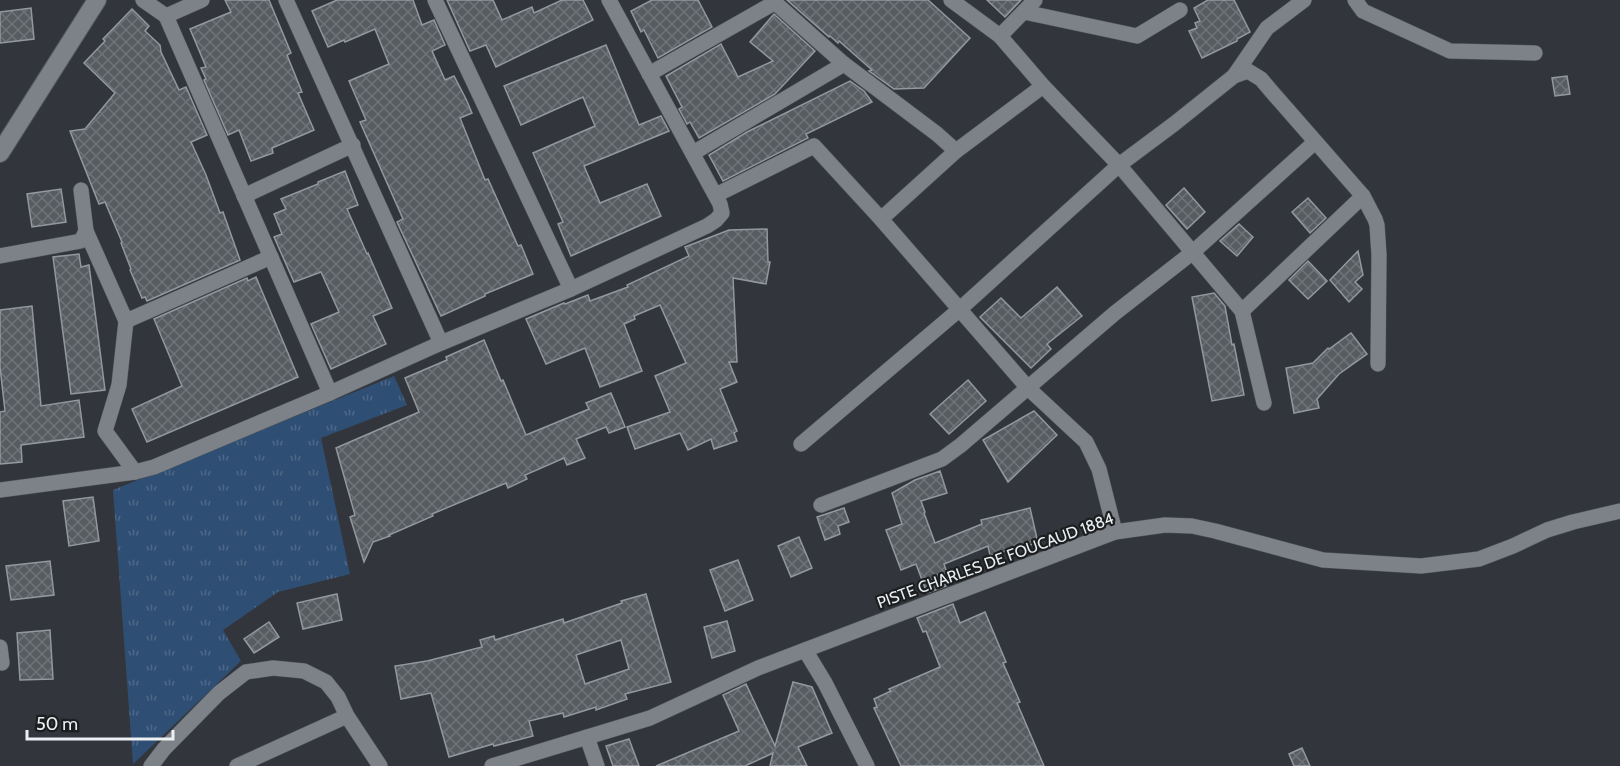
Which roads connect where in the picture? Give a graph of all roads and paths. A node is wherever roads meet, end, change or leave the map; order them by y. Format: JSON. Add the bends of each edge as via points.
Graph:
{"nodes":[{"id":1,"x":97,"y":0,"type":"edge"},
{"id":2,"x":143,"y":0,"type":"edge"},
{"id":3,"x":202,"y":0,"type":"edge"},
{"id":4,"x":286,"y":0,"type":"edge"},
{"id":5,"x":435,"y":0,"type":"edge"},
{"id":6,"x":609,"y":0,"type":"edge"},
{"id":7,"x":951,"y":0,"type":"edge"},
{"id":8,"x":1035,"y":0,"type":"edge"},
{"id":9,"x":1304,"y":0,"type":"edge"},
{"id":10,"x":1356,"y":0,"type":"edge"},
{"id":11,"x":773,"y":1,"type":"edge"},
{"id":12,"x":1180,"y":10,"type":"dead end"},
{"id":13,"x":1024,"y":12,"type":"junction"},
{"id":14,"x":166,"y":16,"type":"junction"},
{"id":15,"x":1000,"y":36,"type":"junction"},
{"id":16,"x":1535,"y":53,"type":"dead end"},
{"id":17,"x":844,"y":64,"type":"junction"},
{"id":18,"x":649,"y":74,"type":"junction"},
{"id":19,"x":1234,"y":76,"type":"junction"},
{"id":20,"x":1043,"y":86,"type":"junction"},
{"id":21,"x":1315,"y":142,"type":"junction"},
{"id":22,"x":352,"y":146,"type":"junction"},
{"id":23,"x":956,"y":151,"type":"junction"},
{"id":24,"x":0,"y":153,"type":"edge"},
{"id":25,"x":693,"y":153,"type":"junction"},
{"id":26,"x":1119,"y":165,"type":"junction"},
{"id":27,"x":81,"y":190,"type":"dead end"},
{"id":28,"x":716,"y":195,"type":"junction"},
{"id":29,"x":244,"y":196,"type":"junction"},
{"id":30,"x":1363,"y":196,"type":"junction"},
{"id":31,"x":881,"y":219,"type":"junction"},
{"id":32,"x":86,"y":231,"type":"junction"},
{"id":33,"x":1193,"y":252,"type":"junction"},
{"id":34,"x":0,"y":255,"type":"edge"},
{"id":35,"x":271,"y":257,"type":"junction"},
{"id":36,"x":571,"y":289,"type":"junction"},
{"id":37,"x":960,"y":309,"type":"junction"},
{"id":38,"x":1242,"y":311,"type":"junction"},
{"id":39,"x":126,"y":321,"type":"junction"},
{"id":40,"x":441,"y":343,"type":"junction"},
{"id":41,"x":1378,"y":364,"type":"dead end"},
{"id":42,"x":1028,"y":388,"type":"junction"},
{"id":43,"x":330,"y":393,"type":"junction"},
{"id":44,"x":1264,"y":403,"type":"dead end"},
{"id":45,"x":801,"y":444,"type":"dead end"},
{"id":46,"x":135,"y":472,"type":"junction"},
{"id":47,"x":0,"y":490,"type":"edge"},
{"id":48,"x":821,"y":505,"type":"dead end"},
{"id":49,"x":1620,"y":511,"type":"edge"},
{"id":50,"x":1115,"y":532,"type":"junction"},
{"id":51,"x":0,"y":647,"type":"edge"},
{"id":52,"x":805,"y":650,"type":"junction"},
{"id":53,"x":2,"y":663,"type":"dead end"},
{"id":54,"x":346,"y":716,"type":"junction"},
{"id":55,"x":586,"y":737,"type":"junction"},
{"id":56,"x":151,"y":766,"type":"edge"},
{"id":57,"x":237,"y":766,"type":"edge"},
{"id":58,"x":380,"y":766,"type":"edge"},
{"id":59,"x":492,"y":766,"type":"edge"},
{"id":60,"x":597,"y":766,"type":"edge"},
{"id":61,"x":867,"y":766,"type":"edge"}],
"edges":[{"from":1,"to":24,"type":"street"},
{"from":2,"to":14,"type":"street"},
{"from":3,"to":14,"type":"street"},
{"from":4,"to":22,"type":"street"},
{"from":5,"to":36,"type":"street"},
{"from":6,"to":18,"type":"street"},
{"from":7,"to":15,"type":"street"},
{"from":8,"to":13,"type":"street"},
{"from":9,"to":19,"type":"street","via":[[1267,28]]},
{"from":10,"to":16,"type":"street","via":[[1363,11],[1450,51]]},
{"from":11,"to":17,"type":"street"},
{"from":11,"to":18,"type":"street"},
{"from":12,"to":13,"type":"street","via":[[1137,36]]},
{"from":13,"to":15,"type":"street"},
{"from":14,"to":29,"type":"street"},
{"from":15,"to":20,"type":"street"},
{"from":17,"to":23,"type":"street"},
{"from":17,"to":25,"type":"street"},
{"from":18,"to":25,"type":"street"},
{"from":19,"to":21,"type":"street","via":[[1254,73]]},
{"from":19,"to":26,"type":"street"},
{"from":20,"to":23,"type":"street"},
{"from":20,"to":26,"type":"street"},
{"from":21,"to":30,"type":"street"},
{"from":21,"to":33,"type":"street"},
{"from":22,"to":29,"type":"street"},
{"from":22,"to":40,"type":"street"},
{"from":23,"to":31,"type":"street"},
{"from":25,"to":28,"type":"street"},
{"from":26,"to":33,"type":"street"},
{"from":26,"to":37,"type":"street"},
{"from":27,"to":32,"type":"street"},
{"from":28,"to":31,"type":"street","via":[[814,146]]},
{"from":28,"to":36,"type":"street","via":[[722,213],[707,226]]},
{"from":29,"to":35,"type":"street"},
{"from":30,"to":38,"type":"street"},
{"from":30,"to":41,"type":"street","via":[[1377,225]]},
{"from":31,"to":37,"type":"street"},
{"from":32,"to":34,"type":"street","via":[[81,241]]},
{"from":32,"to":39,"type":"street"},
{"from":33,"to":38,"type":"street"},
{"from":33,"to":42,"type":"street"},
{"from":35,"to":39,"type":"street"},
{"from":35,"to":43,"type":"street"},
{"from":36,"to":40,"type":"street"},
{"from":37,"to":42,"type":"street"},
{"from":37,"to":45,"type":"street"},
{"from":38,"to":44,"type":"street"},
{"from":39,"to":46,"type":"street","via":[[119,385],[105,431]]},
{"from":40,"to":43,"type":"street"},
{"from":42,"to":48,"type":"street","via":[[942,459]]},
{"from":42,"to":50,"type":"street","via":[[1086,442],[1099,469]]},
{"from":43,"to":46,"type":"street"},
{"from":46,"to":47,"type":"street"},
{"from":49,"to":50,"type":"street","name":"PISTE CHARLES DE FOUCAUD 1884","via":[[1547,530],[1479,559],[1421,566],[1323,560],[1192,526],[1165,525]]},
{"from":50,"to":52,"type":"street","name":"PISTE CHARLES DE FOUCAUD 1884"},
{"from":51,"to":53,"type":"street"},
{"from":52,"to":55,"type":"street","name":"PISTE CHARLES DE FOUCAUD 1884","via":[[650,718]]},
{"from":52,"to":61,"type":"street"},
{"from":54,"to":56,"type":"street","via":[[326,682],[304,671],[273,668],[246,672],[219,693]]},
{"from":54,"to":57,"type":"street"},
{"from":54,"to":58,"type":"street"},
{"from":55,"to":59,"type":"street","name":"PISTE CHARLES DE FOUCAUD 1884"},
{"from":55,"to":60,"type":"street"}]}
